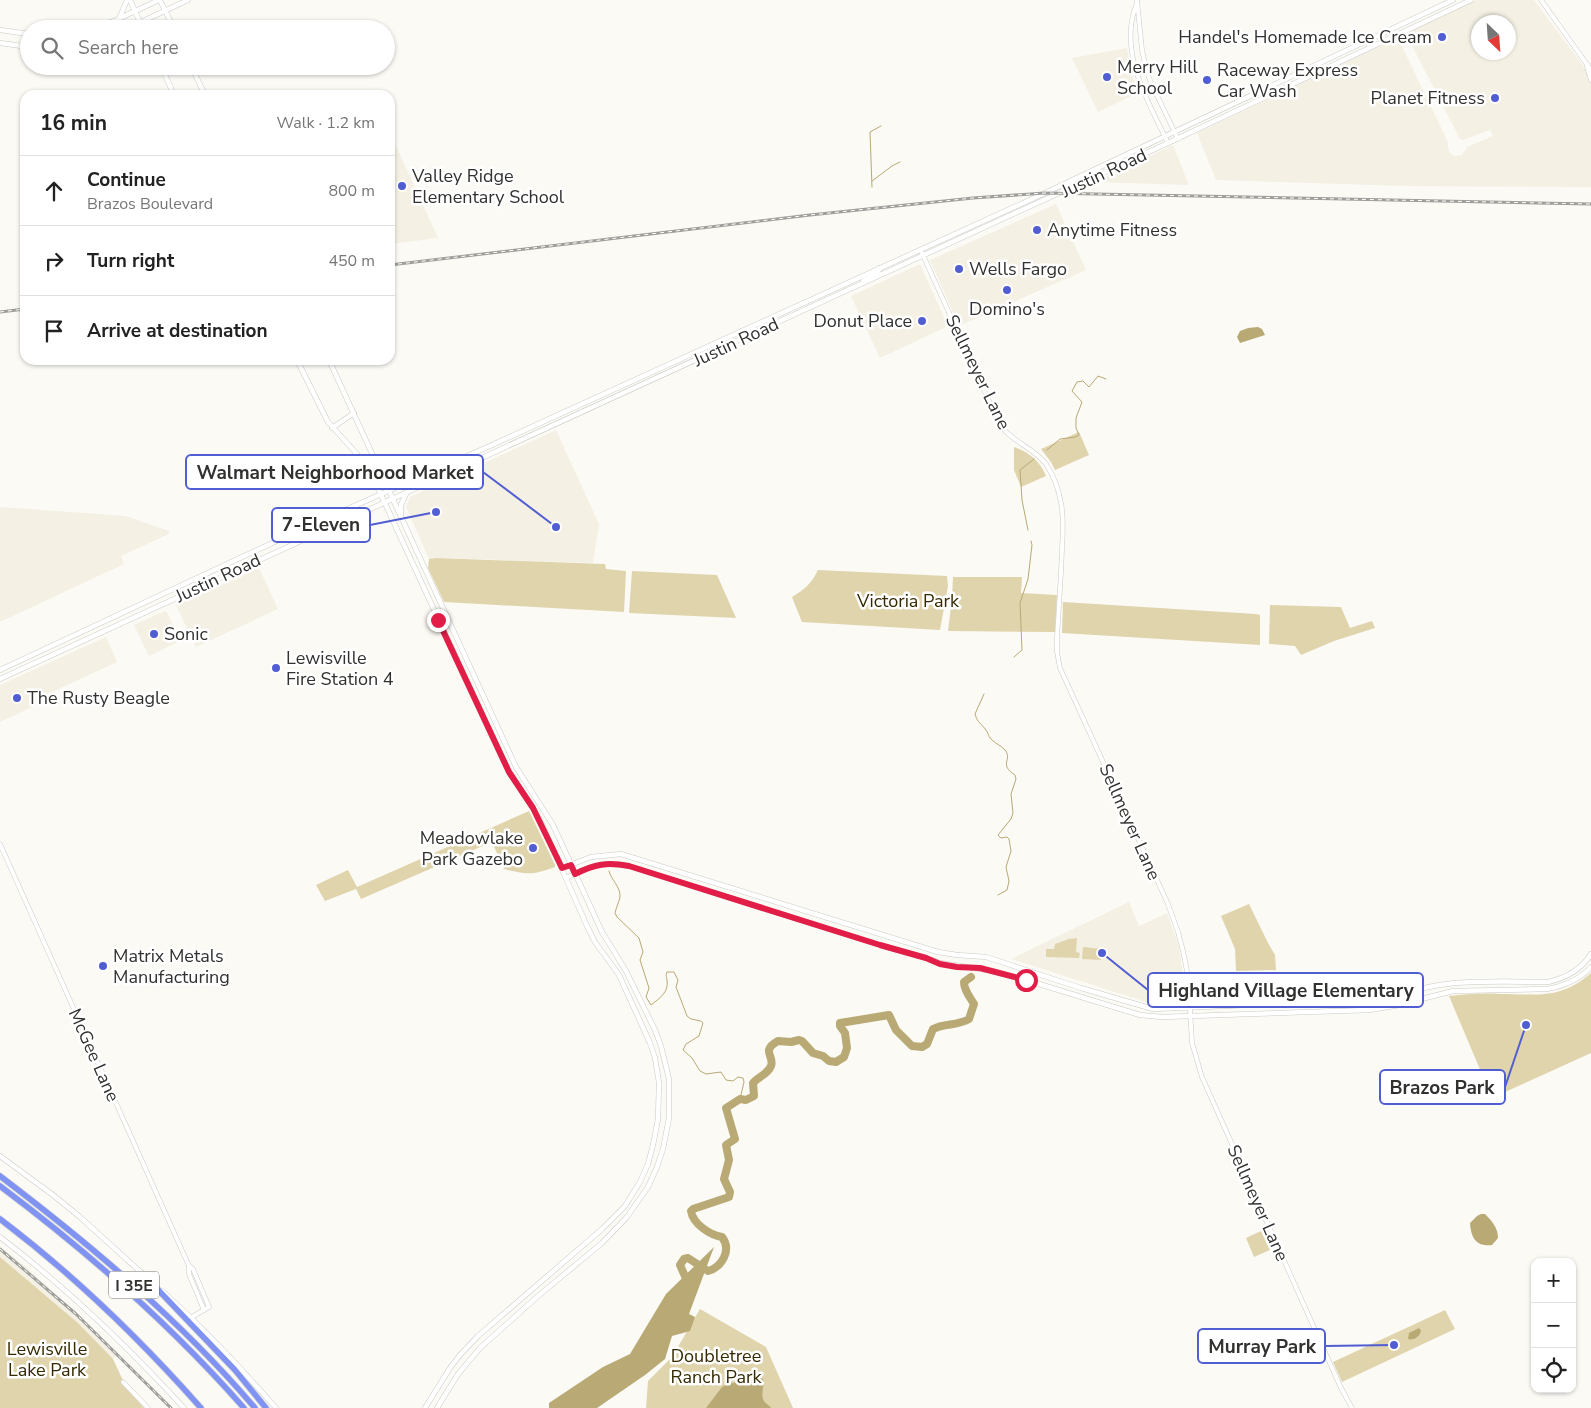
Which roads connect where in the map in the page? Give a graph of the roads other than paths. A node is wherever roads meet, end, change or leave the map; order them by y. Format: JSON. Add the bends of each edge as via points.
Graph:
{"nodes":[{"id":1,"x":128,"y":0,"type":"edge"},
{"id":2,"x":160,"y":0,"type":"edge"},
{"id":3,"x":188,"y":0,"type":"edge"},
{"id":4,"x":1453,"y":0,"type":"edge"},
{"id":5,"x":1471,"y":0,"type":"edge"},
{"id":6,"x":1541,"y":0,"type":"edge"},
{"id":7,"x":1137,"y":1,"type":"edge"},
{"id":8,"x":135,"y":11,"type":"junction"},
{"id":9,"x":166,"y":11,"type":"junction"},
{"id":10,"x":118,"y":19,"type":"joint"},
{"id":11,"x":139,"y":20,"type":"edge"},
{"id":12,"x":145,"y":20,"type":"edge"},
{"id":13,"x":170,"y":20,"type":"edge"},
{"id":14,"x":0,"y":30,"type":"edge"},
{"id":15,"x":20,"y":33,"type":"edge"},
{"id":16,"x":0,"y":43,"type":"edge"},
{"id":17,"x":20,"y":46,"type":"edge"},
{"id":18,"x":1587,"y":65,"type":"junction"},
{"id":19,"x":1591,"y":70,"type":"edge"},
{"id":20,"x":165,"y":75,"type":"edge"},
{"id":21,"x":195,"y":75,"type":"edge"},
{"id":22,"x":1591,"y":80,"type":"edge"},
{"id":23,"x":1151,"y":83,"type":"junction"},
{"id":24,"x":1141,"y":88,"type":"junction"},
{"id":25,"x":172,"y":90,"type":"edge"},
{"id":26,"x":203,"y":90,"type":"edge"},
{"id":27,"x":1250,"y":97,"type":"junction"},
{"id":28,"x":1253,"y":103,"type":"junction"},
{"id":29,"x":1174,"y":132,"type":"junction"},
{"id":30,"x":1165,"y":137,"type":"junction"},
{"id":31,"x":1178,"y":139,"type":"junction"},
{"id":32,"x":1168,"y":144,"type":"junction"},
{"id":33,"x":921,"y":250,"type":"junction"},
{"id":34,"x":924,"y":256,"type":"junction"},
{"id":35,"x":879,"y":268,"type":"junction"},
{"id":36,"x":856,"y":287,"type":"junction"},
{"id":37,"x":299,"y":365,"type":"edge"},
{"id":38,"x":331,"y":365,"type":"edge"},
{"id":39,"x":354,"y":413,"type":"junction"},
{"id":40,"x":332,"y":428,"type":"junction"},
{"id":41,"x":521,"y":431,"type":"junction"},
{"id":42,"x":525,"y":439,"type":"junction"},
{"id":43,"x":389,"y":491,"type":"junction"},
{"id":44,"x":407,"y":492,"type":"junction"},
{"id":45,"x":381,"y":495,"type":"junction"},
{"id":46,"x":393,"y":499,"type":"junction"},
{"id":47,"x":384,"y":503,"type":"junction"},
{"id":48,"x":403,"y":521,"type":"junction"},
{"id":49,"x":299,"y":531,"type":"junction"},
{"id":50,"x":304,"y":539,"type":"junction"},
{"id":51,"x":230,"y":563,"type":"junction"},
{"id":52,"x":234,"y":571,"type":"junction"},
{"id":53,"x":429,"y":578,"type":"junction"},
{"id":54,"x":422,"y":584,"type":"junction"},
{"id":55,"x":44,"y":649,"type":"junction"},
{"id":56,"x":48,"y":657,"type":"junction"},
{"id":57,"x":0,"y":670,"type":"edge"},
{"id":58,"x":0,"y":679,"type":"edge"},
{"id":59,"x":0,"y":844,"type":"edge"},
{"id":60,"x":571,"y":865,"type":"junction"},
{"id":61,"x":562,"y":868,"type":"junction"},
{"id":62,"x":575,"y":874,"type":"junction"},
{"id":63,"x":566,"y":878,"type":"junction"},
{"id":64,"x":780,"y":902,"type":"junction"},
{"id":65,"x":777,"y":913,"type":"junction"},
{"id":66,"x":1591,"y":954,"type":"edge"},
{"id":67,"x":1591,"y":967,"type":"edge"},
{"id":68,"x":1054,"y":980,"type":"junction"},
{"id":69,"x":1488,"y":982,"type":"junction"},
{"id":70,"x":1437,"y":986,"type":"junction"},
{"id":71,"x":1052,"y":988,"type":"junction"},
{"id":72,"x":1488,"y":990,"type":"junction"},
{"id":73,"x":1440,"y":994,"type":"junction"},
{"id":74,"x":1189,"y":1008,"type":"junction"},
{"id":75,"x":1190,"y":1016,"type":"junction"},
{"id":76,"x":0,"y":1156,"type":"edge"},
{"id":77,"x":0,"y":1176,"type":"edge"},
{"id":78,"x":0,"y":1186,"type":"edge"},
{"id":79,"x":0,"y":1219,"type":"edge"},
{"id":80,"x":0,"y":1237,"type":"edge"},
{"id":81,"x":189,"y":1266,"type":"junction"},
{"id":82,"x":143,"y":1274,"type":"junction"},
{"id":83,"x":204,"y":1310,"type":"junction"},
{"id":84,"x":192,"y":1317,"type":"junction"},
{"id":85,"x":123,"y":1382,"type":"dead end"},
{"id":86,"x":148,"y":1408,"type":"edge"},
{"id":87,"x":184,"y":1408,"type":"edge"},
{"id":88,"x":201,"y":1408,"type":"edge"},
{"id":89,"x":244,"y":1408,"type":"edge"},
{"id":90,"x":255,"y":1408,"type":"edge"},
{"id":91,"x":266,"y":1408,"type":"edge"},
{"id":92,"x":276,"y":1408,"type":"edge"},
{"id":93,"x":425,"y":1408,"type":"edge"},
{"id":94,"x":437,"y":1408,"type":"edge"},
{"id":95,"x":1352,"y":1408,"type":"edge"}],
"edges":[{"from":1,"to":8,"type":"main road"},
{"from":1,"to":10,"type":"main road"},
{"from":2,"to":8,"type":"main road"},
{"from":2,"to":9,"type":"main road"},
{"from":3,"to":9,"type":"main road"},
{"from":4,"to":27,"type":"main road","name":"Justin Road"},
{"from":5,"to":28,"type":"main road","name":"Justin Road"},
{"from":6,"to":18,"type":"street"},
{"from":7,"to":23,"type":"street","via":[[1142,50]]},
{"from":7,"to":24,"type":"street","via":[[1131,40]]},
{"from":8,"to":10,"type":"main road"},
{"from":8,"to":11,"type":"main road"},
{"from":9,"to":12,"type":"main road"},
{"from":9,"to":13,"type":"main road"},
{"from":14,"to":15,"type":"main road"},
{"from":16,"to":17,"type":"main road"},
{"from":18,"to":19,"type":"street"},
{"from":18,"to":22,"type":"street"},
{"from":20,"to":25,"type":"main road"},
{"from":21,"to":26,"type":"main road"},
{"from":23,"to":24,"type":"street"},
{"from":23,"to":29,"type":"street"},
{"from":24,"to":30,"type":"street"},
{"from":27,"to":28,"type":"main road"},
{"from":27,"to":29,"type":"main road","name":"Justin Road"},
{"from":28,"to":31,"type":"main road","name":"Justin Road"},
{"from":29,"to":30,"type":"main road","name":"Justin Road"},
{"from":29,"to":31,"type":"street"},
{"from":30,"to":32,"type":"street"},
{"from":30,"to":33,"type":"main road","name":"Justin Road"},
{"from":31,"to":32,"type":"main road","name":"Justin Road"},
{"from":32,"to":34,"type":"main road","name":"Justin Road"},
{"from":33,"to":34,"type":"street","name":"Sellmeyer Lane"},
{"from":33,"to":35,"type":"main road","name":"Justin Road"},
{"from":34,"to":36,"type":"main road","name":"Justin Road"},
{"from":34,"to":74,"type":"street","name":"Sellmeyer Lane","via":[[1000,425],[1008,435],[1043,460],[1057,488],[1063,524],[1057,636],[1060,668],[1174,918],[1188,976]]},
{"from":35,"to":36,"type":"main road","via":[[878,273]]},
{"from":35,"to":41,"type":"main road","name":"Justin Road"},
{"from":36,"to":42,"type":"main road","name":"Justin Road"},
{"from":37,"to":40,"type":"main road"},
{"from":38,"to":39,"type":"main road"},
{"from":39,"to":40,"type":"main road"},
{"from":39,"to":43,"type":"main road"},
{"from":40,"to":45,"type":"main road","via":[[365,464]]},
{"from":41,"to":42,"type":"main road"},
{"from":41,"to":43,"type":"main road","name":"Justin Road"},
{"from":42,"to":44,"type":"main road","name":"Justin Road"},
{"from":43,"to":45,"type":"main road","name":"Justin Road"},
{"from":43,"to":46,"type":"main road"},
{"from":44,"to":46,"type":"main road","name":"Justin Road"},
{"from":44,"to":48,"type":"main road","via":[[401,505]]},
{"from":45,"to":47,"type":"main road"},
{"from":45,"to":49,"type":"main road","name":"Justin Road"},
{"from":46,"to":47,"type":"main road","name":"Justin Road"},
{"from":46,"to":48,"type":"main road"},
{"from":47,"to":50,"type":"main road","name":"Justin Road"},
{"from":47,"to":54,"type":"main road"},
{"from":48,"to":53,"type":"main road"},
{"from":49,"to":50,"type":"main road"},
{"from":49,"to":51,"type":"main road","name":"Justin Road"},
{"from":50,"to":52,"type":"main road","name":"Justin Road"},
{"from":51,"to":52,"type":"main road"},
{"from":51,"to":55,"type":"main road","name":"Justin Road"},
{"from":52,"to":56,"type":"main road","name":"Justin Road"},
{"from":53,"to":54,"type":"main road"},
{"from":53,"to":60,"type":"main road","via":[[516,767],[553,825]]},
{"from":54,"to":61,"type":"main road","via":[[509,772],[533,808]]},
{"from":55,"to":56,"type":"main road"},
{"from":55,"to":57,"type":"main road","name":"Justin Road"},
{"from":56,"to":58,"type":"main road","name":"Justin Road"},
{"from":59,"to":81,"type":"street","name":"McGee Lane"},
{"from":60,"to":61,"type":"main road"},
{"from":60,"to":62,"type":"main road"},
{"from":60,"to":64,"type":"main road","via":[[591,857],[622,854]]},
{"from":61,"to":63,"type":"main road"},
{"from":62,"to":63,"type":"main road"},
{"from":62,"to":65,"type":"main road","via":[[597,865],[629,866]]},
{"from":62,"to":94,"type":"main road","via":[[661,1046],[670,1092],[663,1149],[648,1187],[627,1217],[602,1243],[480,1348],[458,1374]]},
{"from":63,"to":93,"type":"main road","via":[[595,942],[619,976],[655,1058],[658,1119],[651,1156],[640,1182],[612,1220],[478,1336],[460,1355]]},
{"from":64,"to":65,"type":"main road"},
{"from":64,"to":68,"type":"main road","via":[[933,951],[986,957]]},
{"from":65,"to":71,"type":"main road","via":[[940,964],[980,968]]},
{"from":66,"to":69,"type":"main road","via":[[1578,969],[1560,980]]},
{"from":67,"to":72,"type":"main road","via":[[1578,978],[1558,987]]},
{"from":68,"to":71,"type":"main road"},
{"from":68,"to":74,"type":"main road","via":[[1146,1008]]},
{"from":69,"to":70,"type":"main road"},
{"from":69,"to":72,"type":"main road"},
{"from":70,"to":73,"type":"main road"},
{"from":70,"to":74,"type":"main road","via":[[1367,1000]]},
{"from":71,"to":75,"type":"main road","via":[[1140,1015],[1162,1018]]},
{"from":72,"to":73,"type":"main road"},
{"from":73,"to":75,"type":"main road","via":[[1369,1010]]},
{"from":74,"to":75,"type":"street","name":"Sellmeyer Lane"},
{"from":75,"to":95,"type":"street","name":"Sellmeyer Lane","via":[[1192,1043],[1202,1077]]},
{"from":76,"to":82,"type":"main road","via":[[80,1217]]},
{"from":77,"to":90,"type":"highway","number":"I 35E","via":[[157,1306],[200,1347]]},
{"from":78,"to":89,"type":"highway","via":[[120,1284],[171,1331]]},
{"from":79,"to":88,"type":"highway","number":"I 35E","via":[[55,1263],[122,1324]]},
{"from":80,"to":87,"type":"main road","via":[[90,1313],[145,1365]]},
{"from":81,"to":83,"type":"street","name":"McGee Lane","via":[[189,1274]]},
{"from":81,"to":83,"type":"street","name":"McGee Lane","via":[[194,1268],[210,1307]]},
{"from":82,"to":84,"type":"main road"},
{"from":82,"to":91,"type":"highway","via":[[235,1370]]},
{"from":83,"to":84,"type":"street"},
{"from":84,"to":92,"type":"main road"},
{"from":85,"to":86,"type":"street"}]}
